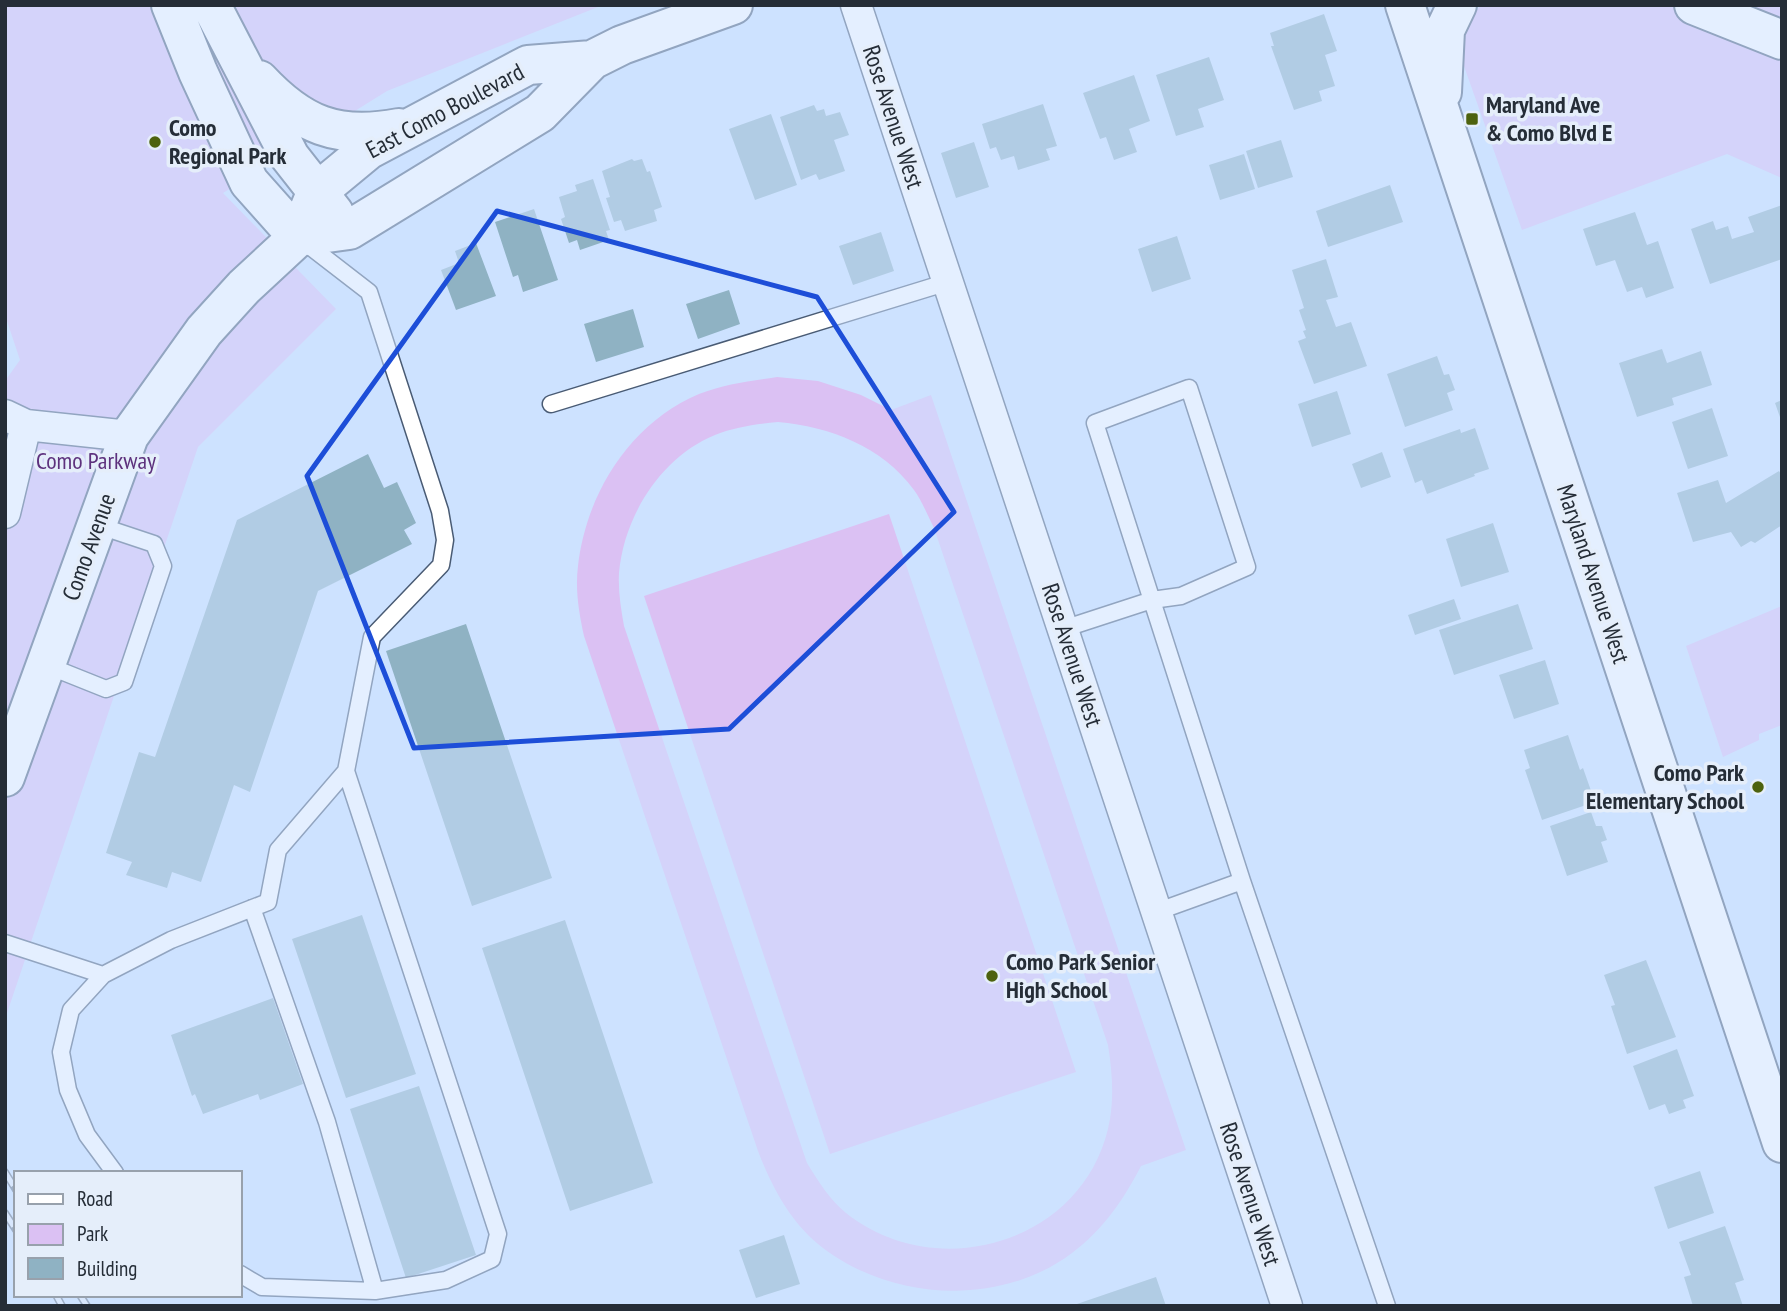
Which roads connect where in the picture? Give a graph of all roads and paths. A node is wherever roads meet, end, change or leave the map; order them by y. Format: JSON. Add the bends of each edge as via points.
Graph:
{"nodes":[{"id":1,"x":171,"y":5,"type":"edge"},
{"id":2,"x":211,"y":5,"type":"edge"},
{"id":3,"x":733,"y":5,"type":"edge"},
{"id":4,"x":856,"y":5,"type":"edge"},
{"id":5,"x":1405,"y":5,"type":"edge"},
{"id":6,"x":1457,"y":5,"type":"edge"},
{"id":7,"x":1694,"y":5,"type":"edge"},
{"id":8,"x":1782,"y":40,"type":"edge"},
{"id":9,"x":240,"y":60,"type":"junction"},
{"id":10,"x":592,"y":60,"type":"junction"},
{"id":11,"x":1440,"y":111,"type":"junction"},
{"id":12,"x":418,"y":124,"type":"junction"},
{"id":13,"x":316,"y":193,"type":"junction"},
{"id":14,"x":349,"y":230,"type":"junction"},
{"id":15,"x":299,"y":237,"type":"junction"},
{"id":16,"x":948,"y":282,"type":"junction"},
{"id":17,"x":551,"y":404,"type":"dead end"},
{"id":18,"x":15,"y":420,"type":"edge"},
{"id":19,"x":129,"y":436,"type":"junction"},
{"id":20,"x":5,"y":513,"type":"edge"},
{"id":21,"x":97,"y":525,"type":"junction"},
{"id":22,"x":1152,"y":600,"type":"junction"},
{"id":23,"x":1063,"y":629,"type":"junction"},
{"id":24,"x":46,"y":665,"type":"junction"},
{"id":25,"x":346,"y":771,"type":"junction"},
{"id":26,"x":5,"y":777,"type":"edge"},
{"id":27,"x":1242,"y":881,"type":"junction"},
{"id":28,"x":252,"y":908,"type":"junction"},
{"id":29,"x":1156,"y":912,"type":"junction"},
{"id":30,"x":5,"y":943,"type":"edge"},
{"id":31,"x":103,"y":975,"type":"junction"},
{"id":32,"x":1782,"y":1143,"type":"edge"},
{"id":33,"x":114,"y":1171,"type":"edge"},
{"id":34,"x":242,"y":1275,"type":"edge"},
{"id":35,"x":374,"y":1291,"type":"junction"},
{"id":36,"x":1287,"y":1306,"type":"edge"},
{"id":37,"x":1387,"y":1306,"type":"edge"}],
"edges":[{"from":1,"to":15,"type":"street","via":[[249,182]]},
{"from":2,"to":9,"type":"street"},
{"from":3,"to":10,"type":"street","name":"East Como Boulevard"},
{"from":4,"to":16,"type":"street","name":"Rose Avenue West"},
{"from":5,"to":11,"type":"street","name":"Maryland Avenue West"},
{"from":6,"to":11,"type":"street","via":[[1445,30]]},
{"from":7,"to":8,"type":"street"},
{"from":9,"to":12,"type":"street","via":[[280,103],[320,126],[356,132]]},
{"from":9,"to":13,"type":"street","via":[[290,157]]},
{"from":10,"to":12,"type":"street","name":"East Como Boulevard","via":[[528,65]]},
{"from":10,"to":14,"type":"street","name":"East Como Boulevard","via":[[540,113]]},
{"from":11,"to":32,"type":"street","name":"Maryland Avenue West"},
{"from":12,"to":13,"type":"street","name":"East Como Boulevard","via":[[368,150]]},
{"from":13,"to":14,"type":"street"},
{"from":13,"to":15,"type":"street","name":"East Como Boulevard"},
{"from":14,"to":15,"type":"street","name":"East Como Boulevard"},
{"from":15,"to":19,"type":"street","name":"East Como Boulevard","via":[[244,286],[204,331]]},
{"from":15,"to":25,"type":"lane","via":[[369,292],[440,511],[445,540],[440,565],[372,637]]},
{"from":16,"to":17,"type":"lane"},
{"from":16,"to":23,"type":"street","name":"Rose Avenue West"},
{"from":18,"to":19,"type":"street"},
{"from":18,"to":20,"type":"street"},
{"from":19,"to":21,"type":"street","name":"Como Avenue"},
{"from":21,"to":24,"type":"street","name":"Como Avenue"},
{"from":21,"to":24,"type":"lane","via":[[154,544],[163,566],[124,682],[106,689]]},
{"from":22,"to":22,"type":"lane","via":[[1181,596],[1247,567],[1189,388],[1095,423]]},
{"from":22,"to":23,"type":"lane"},
{"from":22,"to":27,"type":"lane"},
{"from":23,"to":29,"type":"street","name":"Rose Avenue West"},
{"from":24,"to":26,"type":"street","name":"Como Avenue"},
{"from":25,"to":28,"type":"lane","via":[[278,850],[268,902]]},
{"from":25,"to":35,"type":"lane","via":[[498,1234],[492,1259],[446,1280]]},
{"from":27,"to":29,"type":"lane"},
{"from":27,"to":37,"type":"lane"},
{"from":28,"to":31,"type":"lane","via":[[171,940]]},
{"from":28,"to":35,"type":"lane","via":[[327,1122]]},
{"from":29,"to":36,"type":"street","name":"Rose Avenue West"},
{"from":30,"to":31,"type":"lane"},
{"from":31,"to":33,"type":"lane","via":[[71,1010],[61,1052],[68,1090],[87,1135]]},
{"from":34,"to":35,"type":"lane","via":[[262,1287]]}]}
